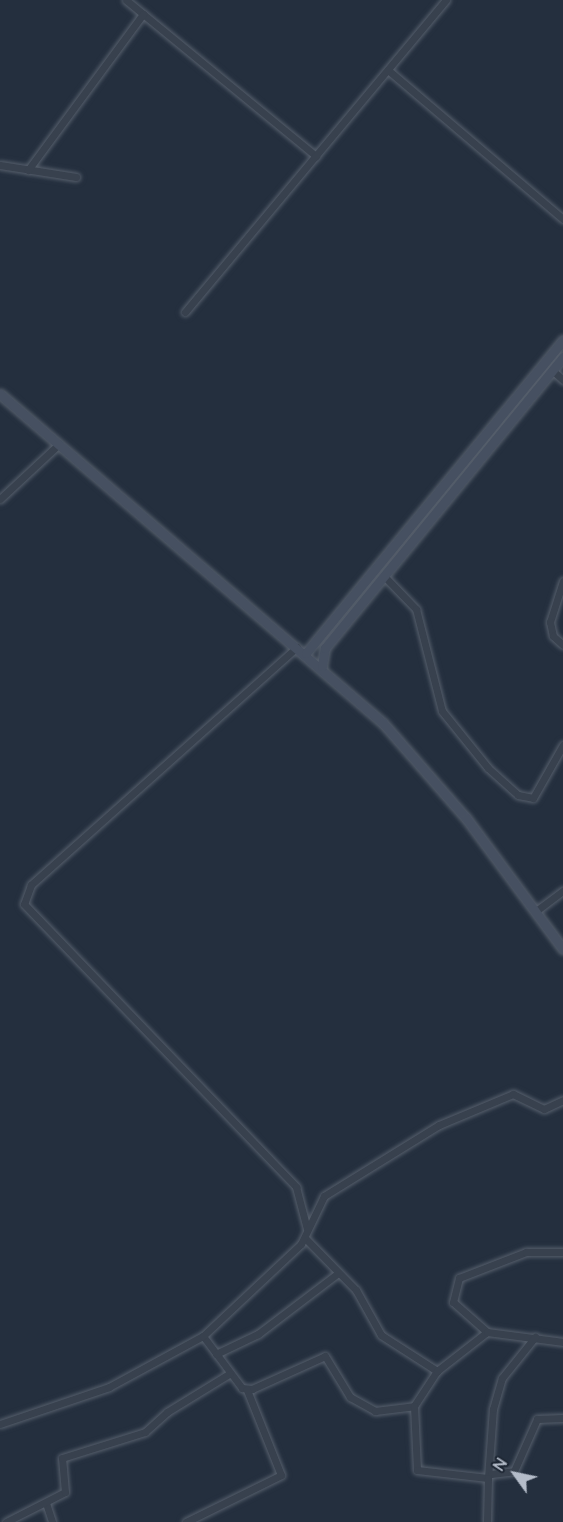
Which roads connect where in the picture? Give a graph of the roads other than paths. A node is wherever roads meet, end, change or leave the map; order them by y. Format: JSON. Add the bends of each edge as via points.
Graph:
{"nodes":[{"id":1,"x":126,"y":0,"type":"edge"},
{"id":2,"x":446,"y":0,"type":"edge"},
{"id":3,"x":143,"y":14,"type":"junction"},
{"id":4,"x":388,"y":70,"type":"junction"},
{"id":5,"x":316,"y":156,"type":"junction"},
{"id":6,"x":0,"y":165,"type":"edge"},
{"id":7,"x":28,"y":170,"type":"junction"},
{"id":8,"x":76,"y":177,"type":"dead end"},
{"id":9,"x":563,"y":219,"type":"edge"},
{"id":10,"x":185,"y":312,"type":"dead end"},
{"id":11,"x":563,"y":340,"type":"edge"},
{"id":12,"x":563,"y":357,"type":"edge"},
{"id":13,"x":552,"y":370,"type":"junction"},
{"id":14,"x":563,"y":380,"type":"edge"},
{"id":15,"x":0,"y":394,"type":"edge"},
{"id":16,"x":59,"y":444,"type":"junction"},
{"id":17,"x":0,"y":499,"type":"edge"},
{"id":18,"x":384,"y":577,"type":"junction"},
{"id":19,"x":562,"y":584,"type":"edge"},
{"id":20,"x":563,"y":645,"type":"edge"},
{"id":21,"x":302,"y":650,"type":"junction"},
{"id":22,"x":322,"y":666,"type":"junction"},
{"id":23,"x":563,"y":745,"type":"edge"},
{"id":24,"x":563,"y":891,"type":"edge"},
{"id":25,"x":536,"y":911,"type":"junction"},
{"id":26,"x":563,"y":949,"type":"edge"},
{"id":27,"x":563,"y":1100,"type":"edge"},
{"id":28,"x":306,"y":1229,"type":"junction"},
{"id":29,"x":305,"y":1238,"type":"junction"},
{"id":30,"x":563,"y":1252,"type":"edge"},
{"id":31,"x":338,"y":1273,"type":"junction"},
{"id":32,"x":487,"y":1332,"type":"junction"},
{"id":33,"x":203,"y":1336,"type":"junction"},
{"id":34,"x":535,"y":1337,"type":"junction"},
{"id":35,"x":563,"y":1342,"type":"edge"},
{"id":36,"x":216,"y":1354,"type":"junction"},
{"id":37,"x":437,"y":1371,"type":"junction"},
{"id":38,"x":229,"y":1374,"type":"junction"},
{"id":39,"x":247,"y":1390,"type":"junction"},
{"id":40,"x":414,"y":1406,"type":"junction"},
{"id":41,"x":563,"y":1418,"type":"edge"},
{"id":42,"x":0,"y":1425,"type":"edge"},
{"id":43,"x":490,"y":1476,"type":"junction"},
{"id":44,"x":46,"y":1503,"type":"junction"},
{"id":45,"x":6,"y":1522,"type":"edge"},
{"id":46,"x":52,"y":1522,"type":"edge"},
{"id":47,"x":186,"y":1522,"type":"edge"},
{"id":48,"x":487,"y":1522,"type":"edge"}],
"edges":[{"from":1,"to":3,"type":"street"},
{"from":2,"to":4,"type":"street"},
{"from":3,"to":5,"type":"street"},
{"from":3,"to":7,"type":"street"},
{"from":4,"to":5,"type":"street"},
{"from":4,"to":9,"type":"street"},
{"from":5,"to":10,"type":"street"},
{"from":6,"to":7,"type":"street"},
{"from":7,"to":8,"type":"street"},
{"from":11,"to":21,"type":"street"},
{"from":12,"to":13,"type":"street"},
{"from":13,"to":14,"type":"street"},
{"from":13,"to":18,"type":"street"},
{"from":15,"to":16,"type":"street"},
{"from":16,"to":17,"type":"street"},
{"from":16,"to":21,"type":"street"},
{"from":18,"to":22,"type":"street","via":[[326,648]]},
{"from":18,"to":23,"type":"street","via":[[416,609],[442,711],[488,768],[518,795],[533,798]]},
{"from":19,"to":20,"type":"street","via":[[550,630]]},
{"from":21,"to":22,"type":"street"},
{"from":21,"to":28,"type":"street","via":[[31,885],[24,904],[296,1188]]},
{"from":22,"to":25,"type":"street","via":[[410,750]]},
{"from":24,"to":25,"type":"street"},
{"from":25,"to":26,"type":"street"},
{"from":27,"to":28,"type":"street","via":[[544,1109],[513,1094],[448,1120],[324,1196]]},
{"from":28,"to":29,"type":"street"},
{"from":29,"to":31,"type":"street"},
{"from":29,"to":33,"type":"street"},
{"from":30,"to":32,"type":"street","via":[[526,1252],[459,1278],[453,1302]]},
{"from":31,"to":36,"type":"street","via":[[258,1334]]},
{"from":31,"to":37,"type":"street","via":[[356,1290],[381,1335]]},
{"from":32,"to":34,"type":"street"},
{"from":32,"to":37,"type":"street"},
{"from":33,"to":36,"type":"street"},
{"from":33,"to":42,"type":"street","via":[[110,1387]]},
{"from":34,"to":35,"type":"street"},
{"from":34,"to":43,"type":"street","via":[[502,1378],[493,1414]]},
{"from":36,"to":38,"type":"street"},
{"from":37,"to":40,"type":"street"},
{"from":38,"to":39,"type":"street"},
{"from":38,"to":44,"type":"street","via":[[166,1412],[145,1432],[62,1458],[67,1490]]},
{"from":39,"to":40,"type":"street","via":[[326,1356],[350,1397],[366,1409]]},
{"from":39,"to":47,"type":"street","via":[[281,1475]]},
{"from":40,"to":43,"type":"street","via":[[417,1470]]},
{"from":41,"to":43,"type":"street","via":[[537,1419],[514,1471]]},
{"from":43,"to":48,"type":"street"},
{"from":44,"to":45,"type":"street"},
{"from":44,"to":46,"type":"street"}]}
